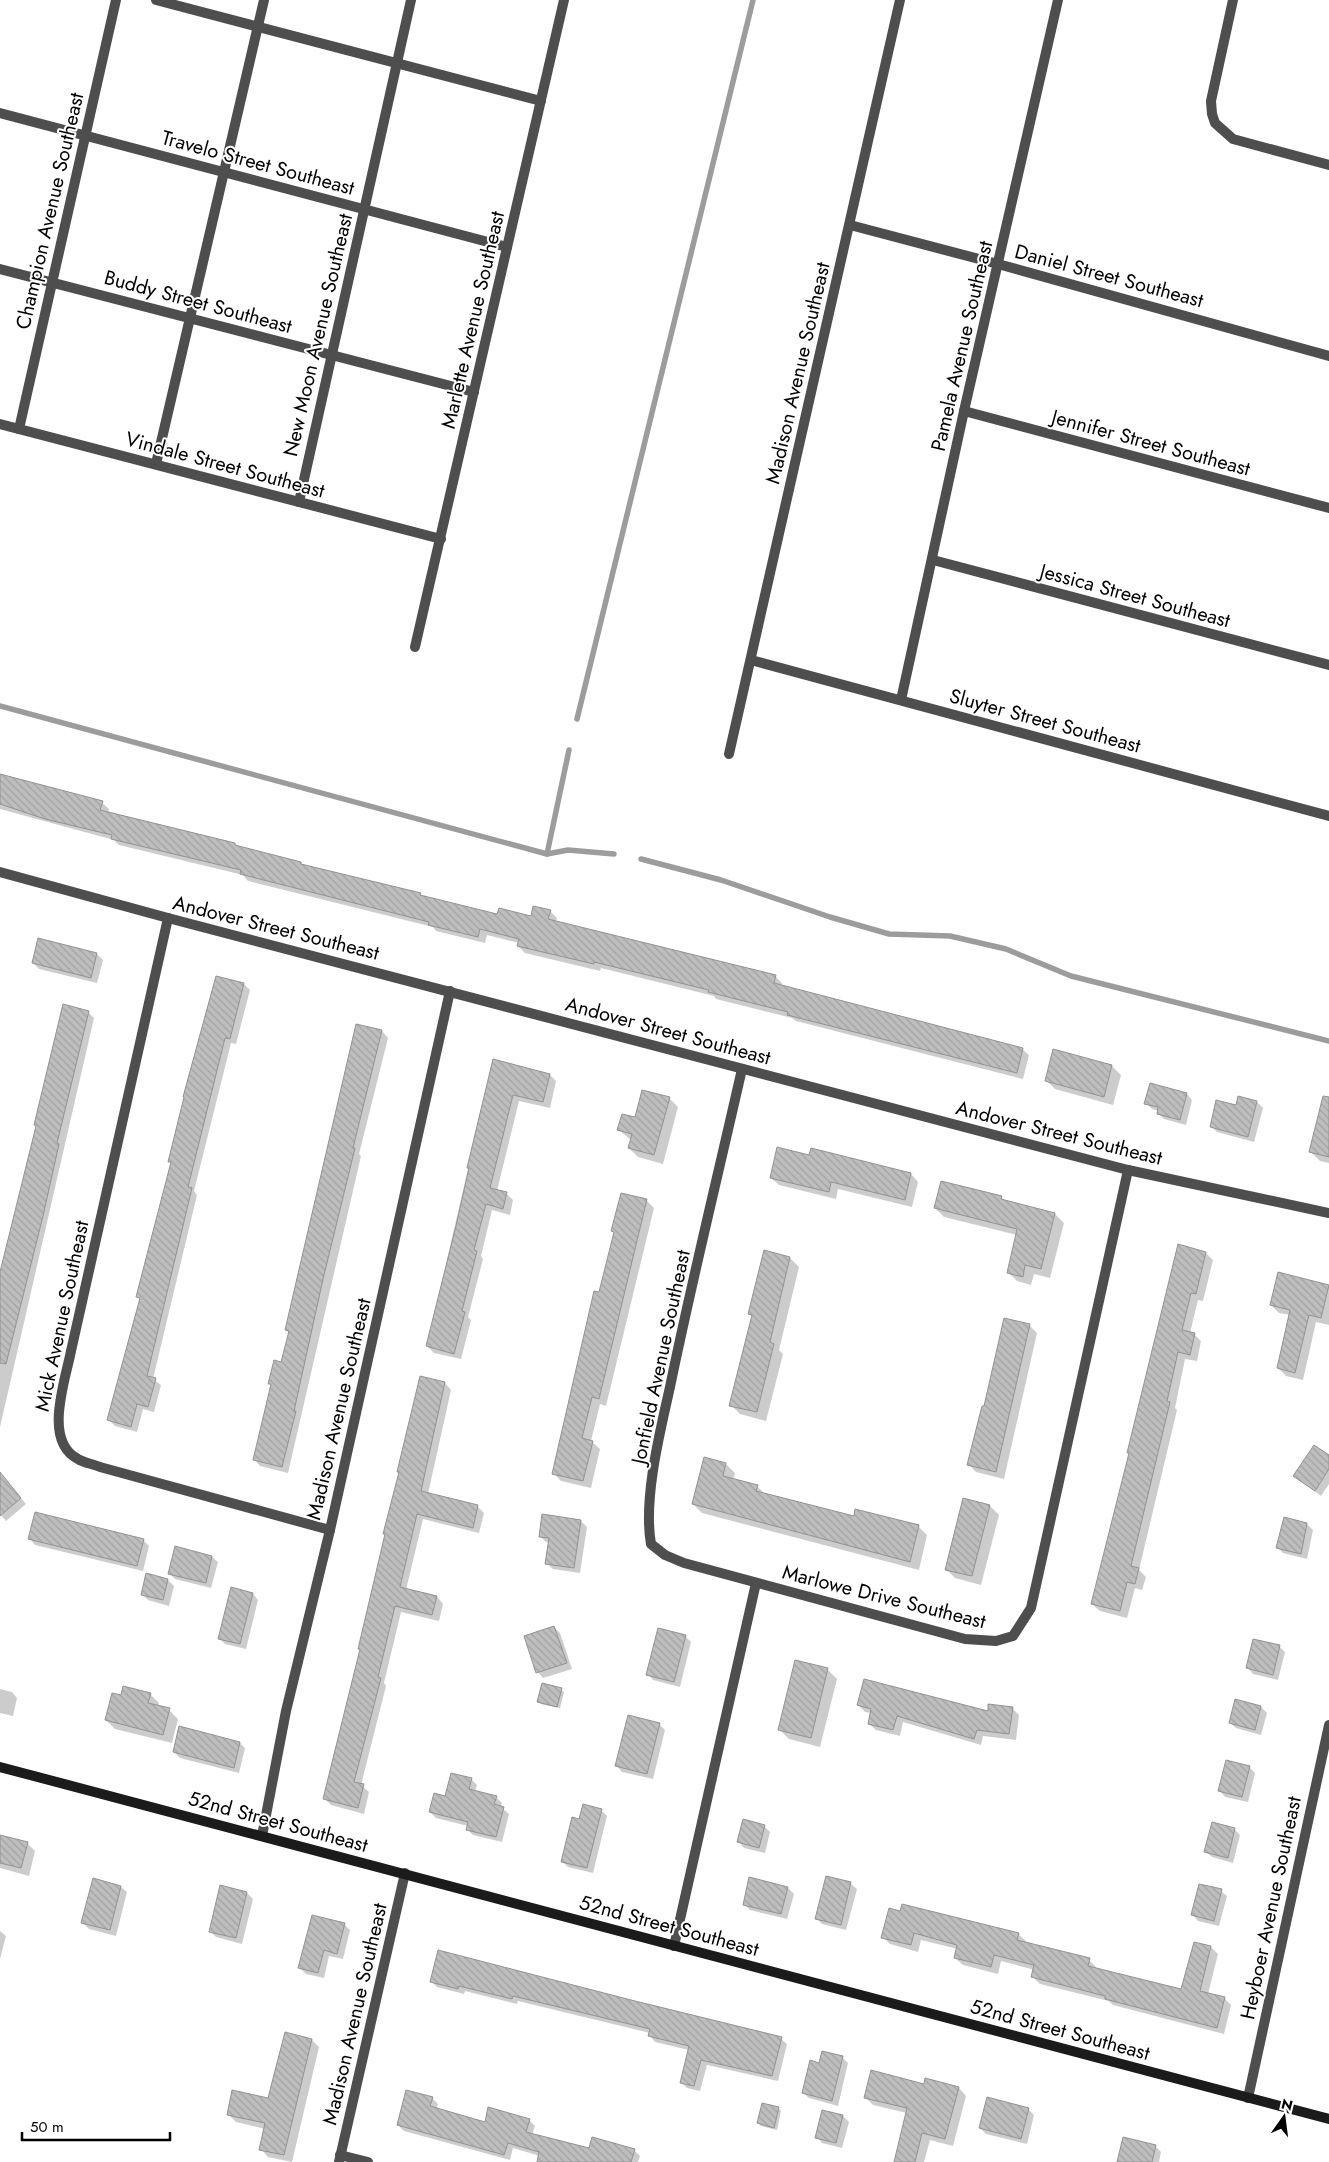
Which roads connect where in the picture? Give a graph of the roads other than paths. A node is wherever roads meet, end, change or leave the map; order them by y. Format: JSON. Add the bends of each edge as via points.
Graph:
{"nodes":[{"id":1,"x":116,"y":0,"type":"edge"},
{"id":2,"x":156,"y":0,"type":"edge"},
{"id":3,"x":264,"y":0,"type":"edge"},
{"id":4,"x":411,"y":0,"type":"edge"},
{"id":5,"x":564,"y":0,"type":"edge"},
{"id":6,"x":900,"y":0,"type":"edge"},
{"id":7,"x":1058,"y":0,"type":"edge"},
{"id":8,"x":1233,"y":0,"type":"edge"},
{"id":9,"x":258,"y":27,"type":"junction"},
{"id":10,"x":396,"y":63,"type":"junction"},
{"id":11,"x":541,"y":101,"type":"junction"},
{"id":12,"x":0,"y":113,"type":"edge"},
{"id":13,"x":85,"y":136,"type":"junction"},
{"id":14,"x":1329,"y":165,"type":"edge"},
{"id":15,"x":224,"y":172,"type":"junction"},
{"id":16,"x":364,"y":209,"type":"junction"},
{"id":17,"x":850,"y":226,"type":"junction"},
{"id":18,"x":507,"y":247,"type":"junction"},
{"id":19,"x":998,"y":264,"type":"junction"},
{"id":20,"x":0,"y":269,"type":"edge"},
{"id":21,"x":52,"y":282,"type":"junction"},
{"id":22,"x":190,"y":318,"type":"junction"},
{"id":23,"x":332,"y":355,"type":"junction"},
{"id":24,"x":1329,"y":356,"type":"edge"},
{"id":25,"x":474,"y":392,"type":"junction"},
{"id":26,"x":964,"y":411,"type":"junction"},
{"id":27,"x":0,"y":424,"type":"edge"},
{"id":28,"x":19,"y":429,"type":"junction"},
{"id":29,"x":156,"y":464,"type":"junction"},
{"id":30,"x":299,"y":502,"type":"junction"},
{"id":31,"x":1329,"y":508,"type":"edge"},
{"id":32,"x":441,"y":539,"type":"junction"},
{"id":33,"x":933,"y":560,"type":"junction"},
{"id":34,"x":415,"y":647,"type":"dead end"},
{"id":35,"x":751,"y":660,"type":"junction"},
{"id":36,"x":1329,"y":665,"type":"edge"},
{"id":37,"x":901,"y":700,"type":"junction"},
{"id":38,"x":729,"y":754,"type":"dead end"},
{"id":39,"x":1329,"y":816,"type":"edge"},
{"id":40,"x":0,"y":872,"type":"edge"},
{"id":41,"x":168,"y":918,"type":"junction"},
{"id":42,"x":450,"y":991,"type":"junction"},
{"id":43,"x":742,"y":1069,"type":"junction"},
{"id":44,"x":1128,"y":1170,"type":"junction"},
{"id":45,"x":1329,"y":1213,"type":"edge"},
{"id":46,"x":330,"y":1530,"type":"junction"},
{"id":47,"x":756,"y":1583,"type":"junction"},
{"id":48,"x":1329,"y":1726,"type":"edge"},
{"id":49,"x":0,"y":1767,"type":"edge"},
{"id":50,"x":262,"y":1836,"type":"junction"},
{"id":51,"x":405,"y":1873,"type":"junction"},
{"id":52,"x":674,"y":1946,"type":"junction"},
{"id":53,"x":1248,"y":2098,"type":"junction"},
{"id":54,"x":1329,"y":2119,"type":"edge"},
{"id":55,"x":340,"y":2158,"type":"edge"},
{"id":56,"x":368,"y":2162,"type":"edge"}],
"edges":[{"from":1,"to":13,"type":"street","name":"Champion Avenue Southeast"},
{"from":2,"to":9,"type":"street"},
{"from":3,"to":9,"type":"street"},
{"from":4,"to":10,"type":"street","name":"New Moon Avenue Southeast"},
{"from":5,"to":11,"type":"street","name":"Marlette Avenue Southeast"},
{"from":6,"to":17,"type":"street","name":"Madison Avenue Southeast"},
{"from":7,"to":19,"type":"street","name":"Pamela Avenue Southeast"},
{"from":8,"to":14,"type":"street","via":[[1211,101],[1215,123],[1234,139]]},
{"from":9,"to":10,"type":"street"},
{"from":9,"to":15,"type":"street"},
{"from":10,"to":11,"type":"street"},
{"from":10,"to":16,"type":"street","name":"New Moon Avenue Southeast"},
{"from":11,"to":18,"type":"street","name":"Marlette Avenue Southeast"},
{"from":12,"to":13,"type":"street","name":"Travelo Street Southeast"},
{"from":13,"to":15,"type":"street","name":"Travelo Street Southeast"},
{"from":13,"to":21,"type":"street","name":"Champion Avenue Southeast"},
{"from":15,"to":16,"type":"street","name":"Travelo Street Southeast"},
{"from":15,"to":22,"type":"street"},
{"from":16,"to":18,"type":"street","name":"Travelo Street Southeast"},
{"from":16,"to":23,"type":"street","name":"New Moon Avenue Southeast"},
{"from":17,"to":19,"type":"street","name":"Daniel Street Southeast"},
{"from":17,"to":35,"type":"street","name":"Madison Avenue Southeast"},
{"from":18,"to":25,"type":"street","name":"Marlette Avenue Southeast"},
{"from":19,"to":24,"type":"street","name":"Daniel Street Southeast"},
{"from":19,"to":26,"type":"street","name":"Pamela Avenue Southeast"},
{"from":20,"to":21,"type":"street","name":"Buddy Street Southeast"},
{"from":21,"to":22,"type":"street","name":"Buddy Street Southeast"},
{"from":21,"to":28,"type":"street","name":"Champion Avenue Southeast"},
{"from":22,"to":23,"type":"street","name":"Buddy Street Southeast"},
{"from":22,"to":29,"type":"street"},
{"from":23,"to":25,"type":"street","name":"Buddy Street Southeast"},
{"from":23,"to":30,"type":"street","name":"New Moon Avenue Southeast"},
{"from":25,"to":32,"type":"street","name":"Marlette Avenue Southeast"},
{"from":26,"to":31,"type":"street","name":"Jennifer Street Southeast"},
{"from":26,"to":33,"type":"street","name":"Pamela Avenue Southeast"},
{"from":27,"to":28,"type":"street","name":"Vindale Street Southeast"},
{"from":28,"to":29,"type":"street","name":"Vindale Street Southeast"},
{"from":29,"to":30,"type":"street","name":"Vindale Street Southeast"},
{"from":30,"to":32,"type":"street","name":"Vindale Street Southeast"},
{"from":32,"to":34,"type":"street","name":"Marlette Avenue Southeast"},
{"from":33,"to":36,"type":"street","name":"Jessica Street Southeast"},
{"from":33,"to":37,"type":"street","name":"Pamela Avenue Southeast"},
{"from":35,"to":37,"type":"street","name":"Sluyter Street Southeast"},
{"from":35,"to":38,"type":"street","name":"Madison Avenue Southeast"},
{"from":37,"to":39,"type":"street","name":"Sluyter Street Southeast"},
{"from":40,"to":41,"type":"street","name":"Andover Street Southeast"},
{"from":41,"to":42,"type":"street","name":"Andover Street Southeast"},
{"from":41,"to":46,"type":"street","name":"Mick Avenue Southeast","via":[[71,1351],[57,1422],[62,1444],[77,1459],[92,1464]]},
{"from":42,"to":43,"type":"street","name":"Andover Street Southeast"},
{"from":42,"to":46,"type":"street","name":"Madison Avenue Southeast"},
{"from":43,"to":44,"type":"street","name":"Andover Street Southeast"},
{"from":43,"to":47,"type":"street","name":"Jonfield Avenue Southeast","via":[[668,1393],[657,1449],[648,1526],[651,1544],[664,1554],[684,1564]]},
{"from":44,"to":45,"type":"street","name":"Andover Street Southeast"},
{"from":44,"to":47,"type":"street","name":"Marlowe Drive Southeast","via":[[1031,1608],[1013,1636],[996,1642],[965,1639]]},
{"from":46,"to":50,"type":"street","name":"Madison Avenue Southeast","via":[[286,1711]]},
{"from":47,"to":52,"type":"street","name":"Marlowe Drive Southeast"},
{"from":48,"to":53,"type":"street","name":"Heyboer Avenue Southeast"},
{"from":49,"to":50,"type":"main road","name":"52nd Street Southeast"},
{"from":50,"to":51,"type":"main road","name":"52nd Street Southeast"},
{"from":51,"to":52,"type":"main road","name":"52nd Street Southeast"},
{"from":51,"to":55,"type":"street","name":"Madison Avenue Southeast"},
{"from":52,"to":53,"type":"main road","name":"52nd Street Southeast"},
{"from":53,"to":54,"type":"main road","name":"52nd Street Southeast"},
{"from":55,"to":56,"type":"street"}]}
